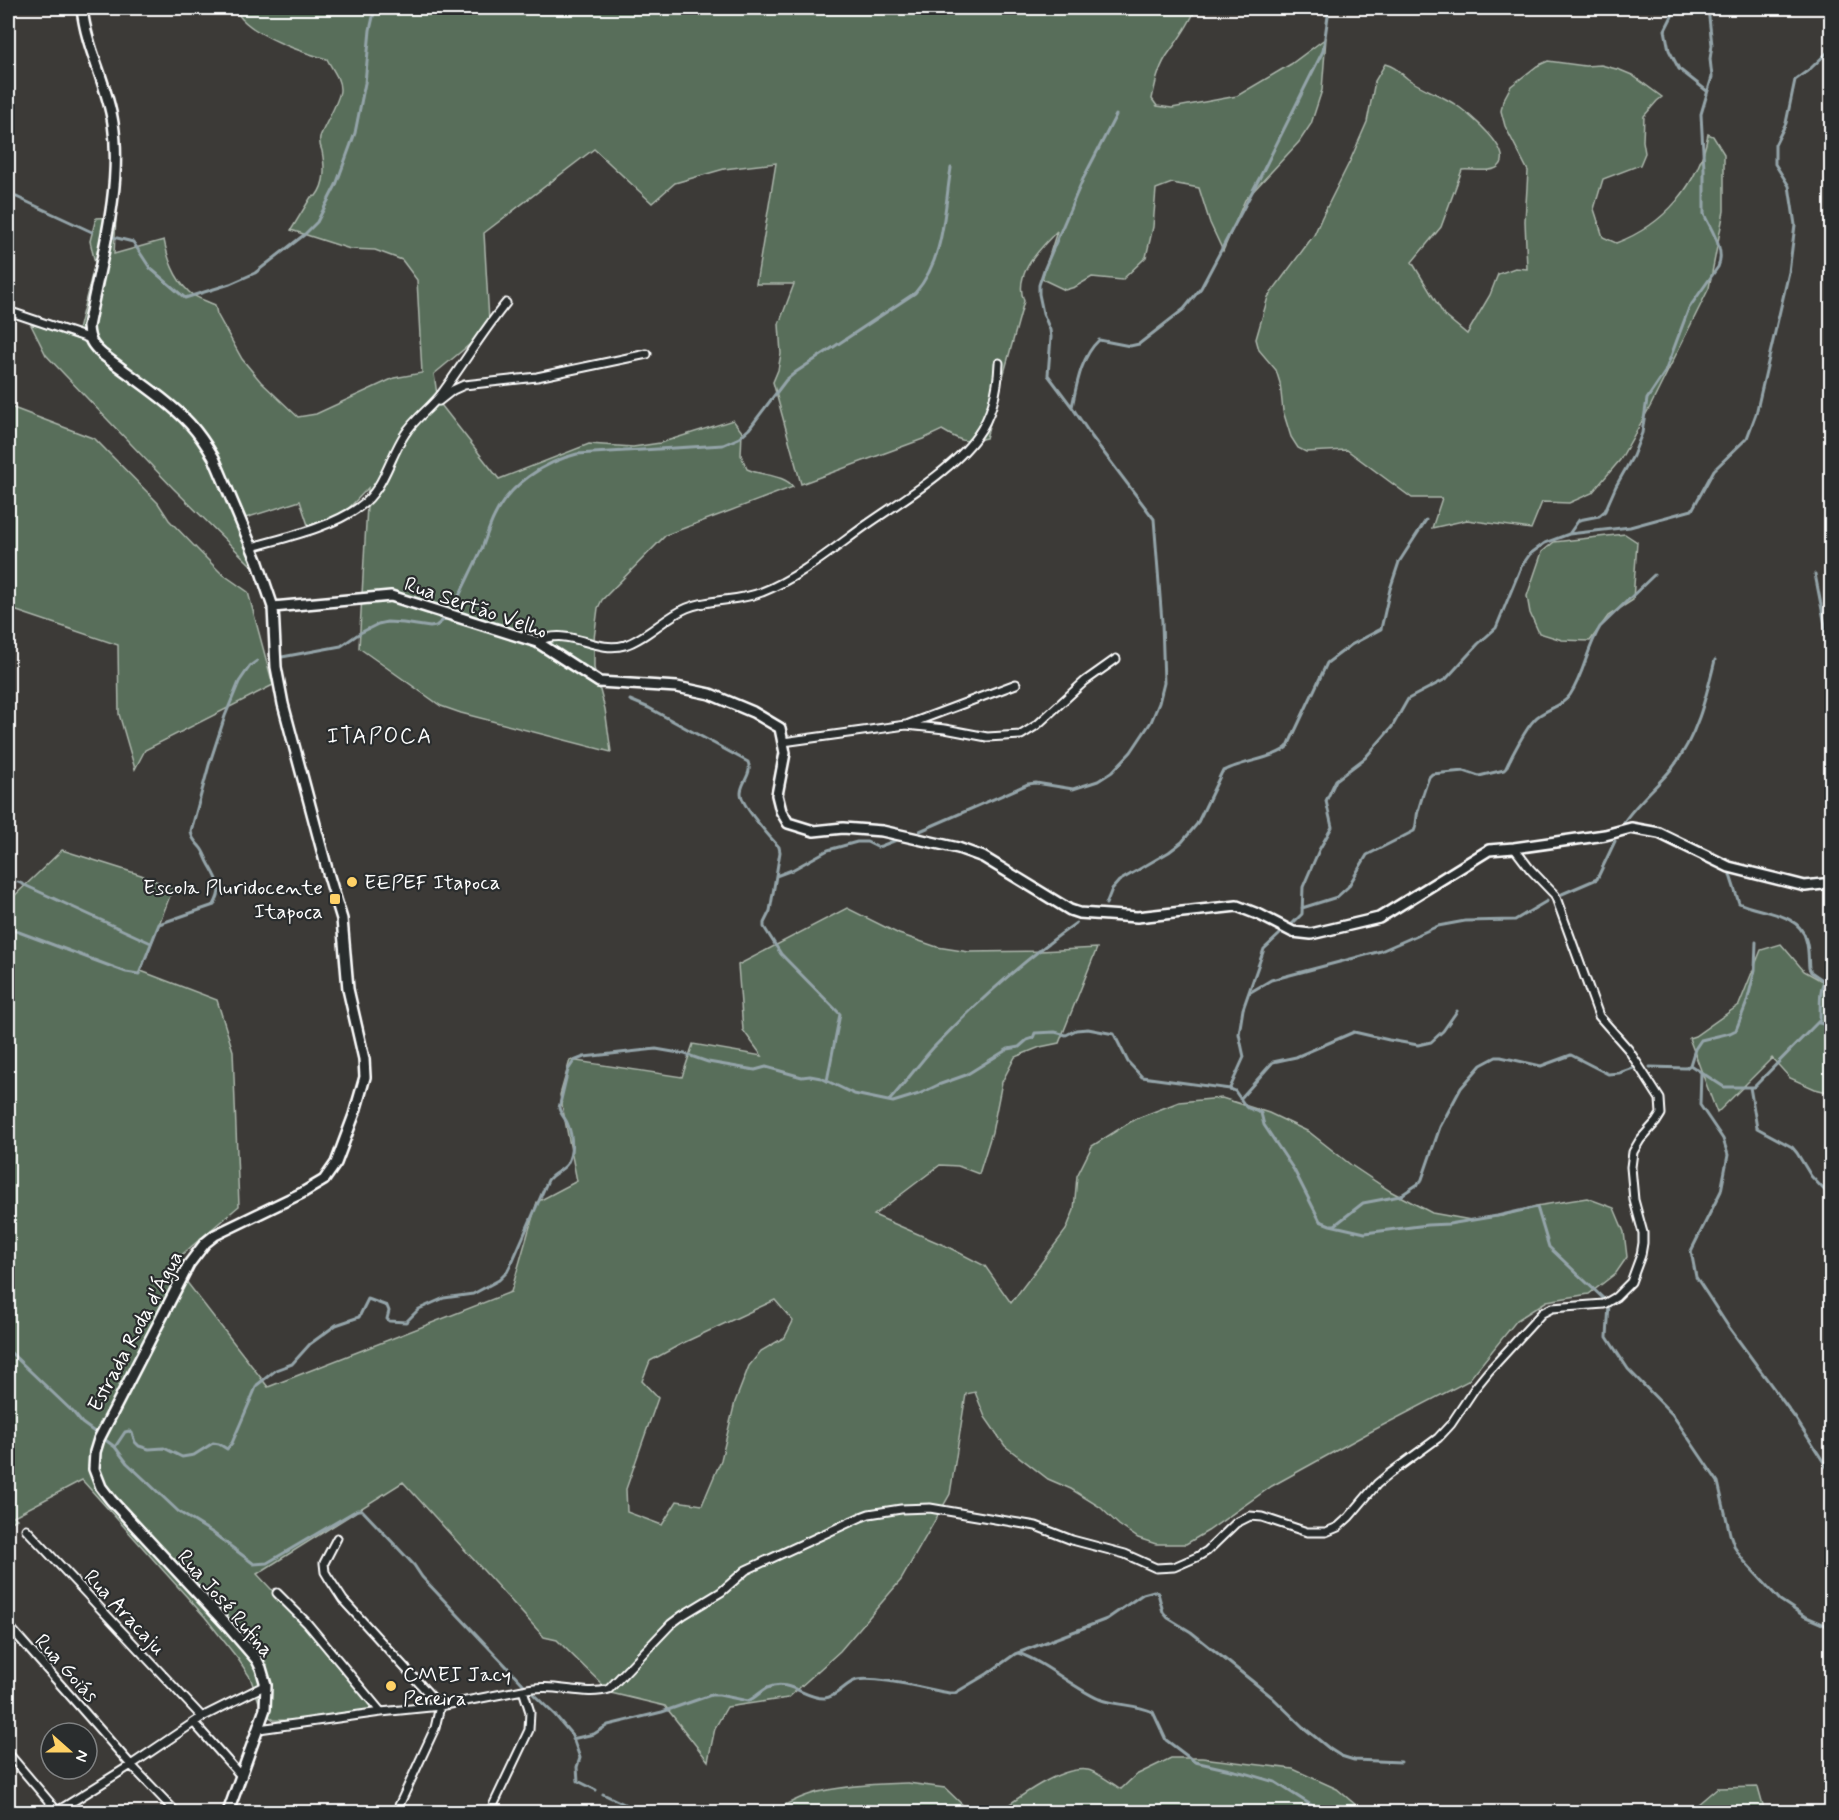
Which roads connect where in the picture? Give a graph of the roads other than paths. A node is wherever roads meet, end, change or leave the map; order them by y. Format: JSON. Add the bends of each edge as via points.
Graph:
{"nodes":[{"id":1,"x":82,"y":8,"type":"edge"},
{"id":2,"x":506,"y":303,"type":"dead end"},
{"id":3,"x":8,"y":311,"type":"edge"},
{"id":4,"x":88,"y":338,"type":"junction"},
{"id":5,"x":647,"y":354,"type":"dead end"},
{"id":6,"x":999,"y":363,"type":"dead end"},
{"id":7,"x":430,"y":407,"type":"junction"},
{"id":8,"x":252,"y":547,"type":"junction"},
{"id":9,"x":273,"y":607,"type":"junction"},
{"id":10,"x":537,"y":642,"type":"junction"},
{"id":11,"x":1116,"y":659,"type":"dead end"},
{"id":12,"x":1016,"y":684,"type":"dead end"},
{"id":13,"x":906,"y":725,"type":"junction"},
{"id":14,"x":783,"y":742,"type":"junction"},
{"id":15,"x":1514,"y":848,"type":"junction"},
{"id":16,"x":1832,"y":883,"type":"edge"},
{"id":17,"x":94,"y":1469,"type":"joint"},
{"id":18,"x":26,"y":1529,"type":"dead end"},
{"id":19,"x":337,"y":1538,"type":"dead end"},
{"id":20,"x":277,"y":1593,"type":"dead end"},
{"id":21,"x":8,"y":1625,"type":"edge"},
{"id":22,"x":266,"y":1685,"type":"junction"},
{"id":23,"x":523,"y":1690,"type":"junction"},
{"id":24,"x":440,"y":1706,"type":"junction"},
{"id":25,"x":381,"y":1712,"type":"junction"},
{"id":26,"x":201,"y":1717,"type":"junction"},
{"id":27,"x":194,"y":1723,"type":"junction"},
{"id":28,"x":259,"y":1729,"type":"junction"},
{"id":29,"x":8,"y":1753,"type":"edge"},
{"id":30,"x":131,"y":1765,"type":"junction"},
{"id":31,"x":242,"y":1777,"type":"junction"},
{"id":32,"x":57,"y":1812,"type":"edge"},
{"id":33,"x":176,"y":1812,"type":"edge"},
{"id":34,"x":228,"y":1812,"type":"edge"},
{"id":35,"x":396,"y":1812,"type":"edge"},
{"id":36,"x":490,"y":1812,"type":"edge"}],
"edges":[{"from":1,"to":4,"type":"street","via":[[91,52],[109,103],[115,140],[112,197]]},
{"from":2,"to":7,"type":"street"},
{"from":3,"to":4,"type":"street"},
{"from":4,"to":8,"type":"street","name":"Estrada Roda d'Água","via":[[102,354],[173,408],[196,432],[214,458]]},
{"from":5,"to":7,"type":"street","via":[[537,377],[464,385]]},
{"from":6,"to":10,"type":"street","via":[[988,417],[965,450],[930,480],[815,562],[775,586],[741,598],[690,606],[625,645],[608,647],[563,636]]},
{"from":7,"to":8,"type":"street","via":[[409,428],[376,489],[360,507],[321,526]]},
{"from":8,"to":9,"type":"street","name":"Estrada Roda d'Água"},
{"from":9,"to":10,"type":"street","name":"Rua Sertão Velho","via":[[391,596]]},
{"from":9,"to":17,"type":"street","name":"Estrada Roda d'Água","via":[[281,694],[342,919],[348,989],[365,1077],[336,1163],[324,1180],[226,1229],[196,1254],[99,1439]]},
{"from":10,"to":14,"type":"street","name":"Rua Sertão Velho","via":[[599,682],[677,687],[710,694],[780,728]]},
{"from":11,"to":13,"type":"street","via":[[1021,735],[987,737]]},
{"from":12,"to":13,"type":"street"},
{"from":13,"to":14,"type":"street"},
{"from":14,"to":15,"type":"street","via":[[785,753],[777,795],[788,823],[814,831],[882,831],[958,848],[983,857],[1079,913],[1137,917],[1237,906],[1293,932],[1311,934],[1379,918],[1489,850]]},
{"from":15,"to":16,"type":"street","via":[[1631,828],[1659,833],[1729,867],[1805,886]]},
{"from":15,"to":23,"type":"street","via":[[1555,895],[1599,1016],[1628,1049],[1660,1100],[1661,1114],[1633,1152],[1631,1167],[1643,1233],[1641,1255],[1630,1282],[1616,1297],[1604,1304],[1552,1308],[1542,1313],[1488,1372],[1438,1438],[1377,1484],[1344,1522],[1326,1532],[1307,1532],[1250,1516],[1236,1523],[1197,1557],[1174,1567],[1156,1568],[1125,1554],[1011,1521],[930,1508],[869,1514],[746,1570],[721,1592],[671,1624],[609,1689],[545,1686]]},
{"from":17,"to":22,"type":"street","name":"Rua José Rufina","via":[[111,1500],[257,1660]]},
{"from":18,"to":26,"type":"street","name":"Rua Aracaju"},
{"from":19,"to":24,"type":"street","via":[[324,1563],[328,1577],[343,1600]]},
{"from":20,"to":25,"type":"street"},
{"from":21,"to":30,"type":"street","name":"Rua Goiás"},
{"from":22,"to":26,"type":"street"},
{"from":22,"to":28,"type":"street","name":"Rua José Rufina","via":[[266,1709]]},
{"from":23,"to":24,"type":"street"},
{"from":23,"to":36,"type":"street","via":[[531,1719],[529,1730]]},
{"from":24,"to":25,"type":"street"},
{"from":24,"to":35,"type":"street","via":[[435,1728]]},
{"from":25,"to":28,"type":"street"},
{"from":26,"to":27,"type":"street"},
{"from":27,"to":30,"type":"street"},
{"from":27,"to":31,"type":"street"},
{"from":28,"to":31,"type":"street","name":"Rua José Rufina"},
{"from":29,"to":32,"type":"street"},
{"from":30,"to":32,"type":"street"},
{"from":30,"to":33,"type":"street","name":"Rua Goiás"},
{"from":31,"to":34,"type":"street","name":"Rua José Rufina"}]}
